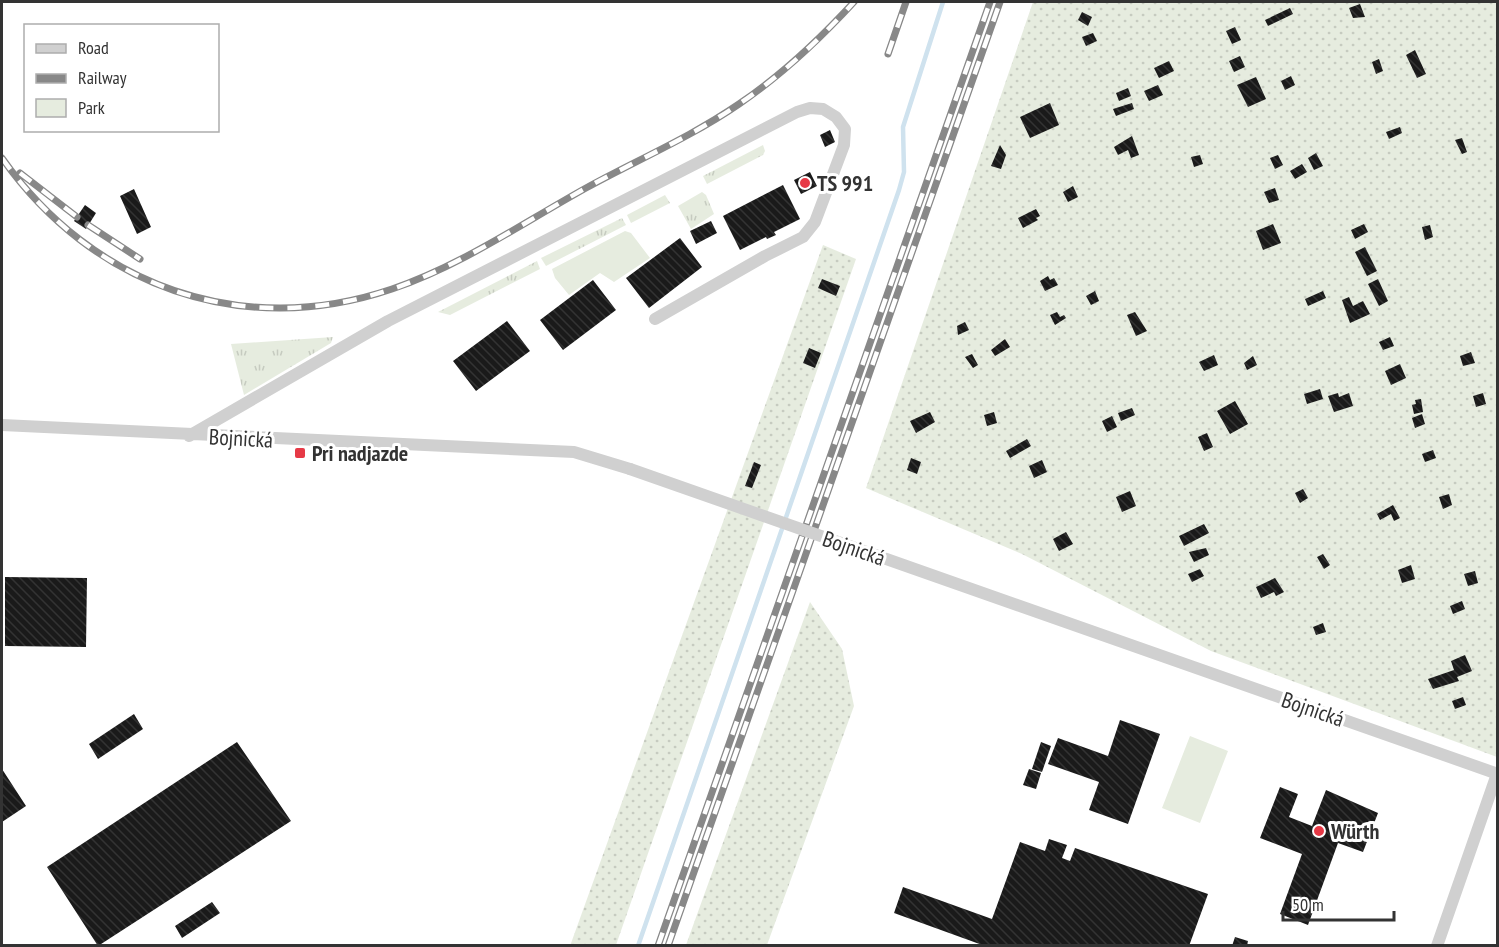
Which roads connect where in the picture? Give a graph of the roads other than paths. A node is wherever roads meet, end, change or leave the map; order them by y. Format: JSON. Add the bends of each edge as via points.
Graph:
{"nodes":[{"id":1,"x":655,"y":319,"type":"dead end"},
{"id":2,"x":2,"y":425,"type":"edge"},
{"id":3,"x":189,"y":435,"type":"junction"},
{"id":4,"x":1497,"y":774,"type":"edge"},
{"id":5,"x":1437,"y":945,"type":"edge"}],
"edges":[{"from":1,"to":3,"type":"street","name":"Bojnická","via":[[803,237],[814,222],[844,145],[845,129],[836,117],[824,109],[797,112],[388,321]]},
{"from":2,"to":3,"type":"street","name":"Bojnická"},
{"from":3,"to":4,"type":"street","name":"Bojnická","bridge":true,"via":[[574,452]]},
{"from":4,"to":5,"type":"street"}]}
